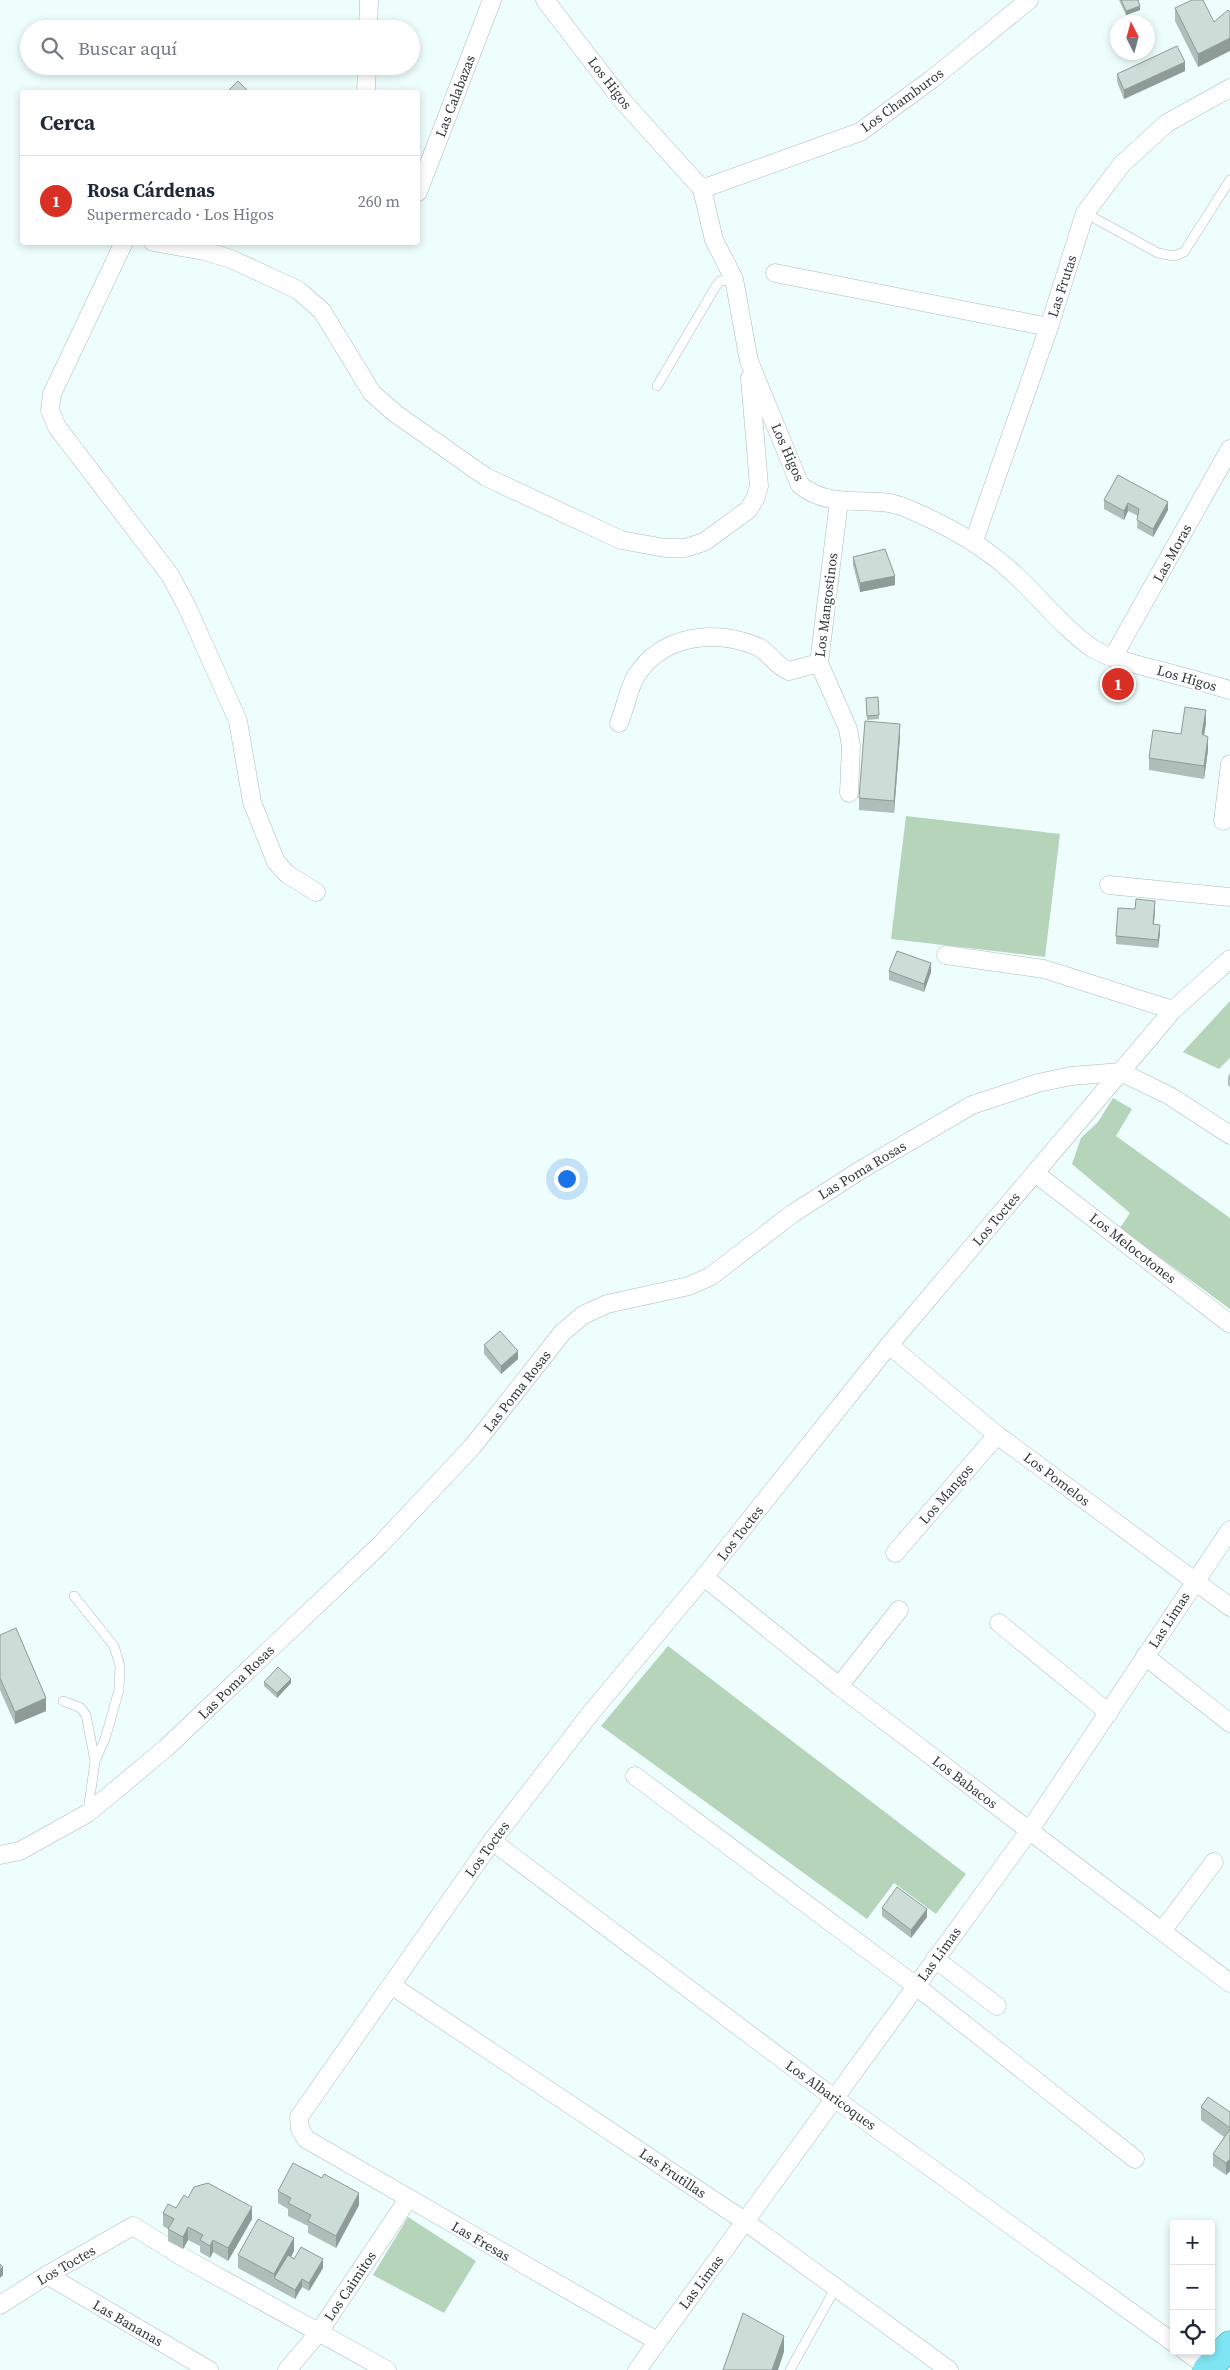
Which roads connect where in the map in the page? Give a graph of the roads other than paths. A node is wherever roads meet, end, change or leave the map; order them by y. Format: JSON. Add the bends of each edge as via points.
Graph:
{"nodes":[{"id":1,"x":369,"y":0,"type":"edge"},
{"id":2,"x":492,"y":0,"type":"edge"},
{"id":3,"x":546,"y":0,"type":"edge"},
{"id":4,"x":1021,"y":3,"type":"edge"},
{"id":5,"x":368,"y":20,"type":"edge"},
{"id":6,"x":367,"y":75,"type":"edge"},
{"id":7,"x":1230,"y":88,"type":"edge"},
{"id":8,"x":366,"y":90,"type":"edge"},
{"id":9,"x":1230,"y":180,"type":"edge"},
{"id":10,"x":420,"y":187,"type":"edge"},
{"id":11,"x":702,"y":189,"type":"junction"},
{"id":12,"x":1085,"y":213,"type":"junction"},
{"id":13,"x":123,"y":245,"type":"edge"},
{"id":14,"x":170,"y":245,"type":"edge"},
{"id":15,"x":776,"y":273,"type":"dead end"},
{"id":16,"x":734,"y":278,"type":"junction"},
{"id":17,"x":1049,"y":328,"type":"junction"},
{"id":18,"x":749,"y":361,"type":"junction"},
{"id":19,"x":657,"y":386,"type":"dead end"},
{"id":20,"x":1230,"y":449,"type":"edge"},
{"id":21,"x":839,"y":500,"type":"junction"},
{"id":22,"x":974,"y":541,"type":"junction"},
{"id":23,"x":1113,"y":658,"type":"junction"},
{"id":24,"x":819,"y":663,"type":"junction"},
{"id":25,"x":1230,"y":690,"type":"edge"},
{"id":26,"x":619,"y":723,"type":"dead end"},
{"id":27,"x":1230,"y":764,"type":"edge"},
{"id":28,"x":849,"y":793,"type":"dead end"},
{"id":29,"x":1223,"y":821,"type":"dead end"},
{"id":30,"x":1109,"y":885,"type":"dead end"},
{"id":31,"x":316,"y":892,"type":"dead end"},
{"id":32,"x":1230,"y":897,"type":"edge"},
{"id":33,"x":946,"y":954,"type":"dead end"},
{"id":34,"x":1230,"y":959,"type":"edge"},
{"id":35,"x":1173,"y":1010,"type":"junction"},
{"id":36,"x":1121,"y":1072,"type":"junction"},
{"id":37,"x":1230,"y":1135,"type":"edge"},
{"id":38,"x":1035,"y":1173,"type":"junction"},
{"id":39,"x":1230,"y":1324,"type":"edge"},
{"id":40,"x":889,"y":1345,"type":"junction"},
{"id":41,"x":998,"y":1435,"type":"junction"},
{"id":42,"x":1230,"y":1530,"type":"edge"},
{"id":43,"x":895,"y":1553,"type":"dead end"},
{"id":44,"x":704,"y":1577,"type":"junction"},
{"id":45,"x":1194,"y":1581,"type":"junction"},
{"id":46,"x":74,"y":1596,"type":"dead end"},
{"id":47,"x":1230,"y":1607,"type":"edge"},
{"id":48,"x":899,"y":1610,"type":"dead end"},
{"id":49,"x":999,"y":1623,"type":"dead end"},
{"id":50,"x":1145,"y":1656,"type":"junction"},
{"id":51,"x":839,"y":1686,"type":"junction"},
{"id":52,"x":63,"y":1701,"type":"dead end"},
{"id":53,"x":1109,"y":1713,"type":"junction"},
{"id":54,"x":1230,"y":1723,"type":"edge"},
{"id":55,"x":95,"y":1761,"type":"junction"},
{"id":56,"x":635,"y":1776,"type":"dead end"},
{"id":57,"x":88,"y":1813,"type":"junction"},
{"id":58,"x":1029,"y":1831,"type":"junction"},
{"id":59,"x":492,"y":1841,"type":"junction"},
{"id":60,"x":0,"y":1855,"type":"edge"},
{"id":61,"x":1214,"y":1862,"type":"dead end"},
{"id":62,"x":1162,"y":1932,"type":"junction"},
{"id":63,"x":935,"y":1960,"type":"junction"},
{"id":64,"x":1230,"y":1983,"type":"edge"},
{"id":65,"x":390,"y":1985,"type":"junction"},
{"id":66,"x":916,"y":1986,"type":"junction"},
{"id":67,"x":997,"y":2006,"type":"dead end"},
{"id":68,"x":834,"y":2098,"type":"junction"},
{"id":69,"x":306,"y":2139,"type":"joint"},
{"id":70,"x":1135,"y":2158,"type":"dead end"},
{"id":71,"x":408,"y":2199,"type":"junction"},
{"id":72,"x":746,"y":2222,"type":"junction"},
{"id":73,"x":47,"y":2275,"type":"junction"},
{"id":74,"x":836,"y":2288,"type":"junction"},
{"id":75,"x":0,"y":2305,"type":"edge"},
{"id":76,"x":320,"y":2332,"type":"junction"},
{"id":77,"x":1170,"y":2340,"type":"edge"},
{"id":78,"x":657,"y":2341,"type":"junction"},
{"id":79,"x":1230,"y":2345,"type":"edge"},
{"id":80,"x":1190,"y":2355,"type":"edge"},
{"id":81,"x":1209,"y":2369,"type":"edge"},
{"id":82,"x":209,"y":2370,"type":"edge"},
{"id":83,"x":287,"y":2370,"type":"edge"},
{"id":84,"x":388,"y":2370,"type":"edge"},
{"id":85,"x":637,"y":2370,"type":"edge"},
{"id":86,"x":790,"y":2370,"type":"edge"},
{"id":87,"x":949,"y":2370,"type":"edge"}],
"edges":[{"from":1,"to":5,"type":"street"},
{"from":2,"to":10,"type":"street","name":"Las Calabazas"},
{"from":3,"to":11,"type":"street","name":"Los Higos","via":[[621,99]]},
{"from":4,"to":11,"type":"street","name":"Los Chamburos","via":[[932,79],[860,132]]},
{"from":6,"to":8,"type":"street"},
{"from":7,"to":12,"type":"street","name":"Las Frutas","via":[[1167,123],[1122,164]]},
{"from":9,"to":12,"type":"lane","via":[[1184,252],[1174,256],[1158,253]]},
{"from":11,"to":16,"type":"street","name":"Los Higos","via":[[714,240]]},
{"from":12,"to":17,"type":"street","name":"Las Frutas"},
{"from":13,"to":31,"type":"street","via":[[52,394],[50,410],[56,427],[79,459],[170,575],[238,721],[252,802],[276,862],[287,874]]},
{"from":14,"to":18,"type":"street","via":[[230,259],[298,290],[322,311],[372,393],[396,414],[486,477],[621,540],[685,548],[704,542],[752,505],[759,486]]},
{"from":15,"to":17,"type":"street"},
{"from":16,"to":18,"type":"street","name":"Los Higos"},
{"from":16,"to":19,"type":"lane","via":[[720,281],[716,286]]},
{"from":17,"to":22,"type":"street","name":"Las Frutas"},
{"from":18,"to":21,"type":"street","name":"Los Higos","via":[[800,485],[810,493]]},
{"from":20,"to":23,"type":"street","name":"Las Moras"},
{"from":21,"to":22,"type":"street","name":"Los Higos","via":[[897,505]]},
{"from":21,"to":24,"type":"street","name":"Los Mangostinos"},
{"from":22,"to":23,"type":"street","name":"Los Higos","via":[[1012,571],[1074,633]]},
{"from":23,"to":25,"type":"street","name":"Los Higos"},
{"from":24,"to":26,"type":"street","via":[[789,671],[758,646],[728,638],[699,636],[676,642],[651,659],[636,677]]},
{"from":24,"to":28,"type":"street","name":"Los Mangostinos","via":[[848,728],[851,746]]},
{"from":27,"to":29,"type":"street"},
{"from":30,"to":32,"type":"street"},
{"from":33,"to":35,"type":"street","via":[[1044,969]]},
{"from":34,"to":35,"type":"street","name":"Los Toctes"},
{"from":35,"to":36,"type":"street","name":"Los Toctes"},
{"from":36,"to":37,"type":"street","via":[[1170,1096]]},
{"from":36,"to":38,"type":"street","name":"Los Toctes"},
{"from":36,"to":57,"type":"street","name":"Las Poma Rosas","via":[[1071,1076],[1038,1083],[972,1105],[792,1214],[711,1276],[689,1286],[607,1304],[583,1315],[562,1333],[473,1446],[380,1545],[166,1748]]},
{"from":38,"to":39,"type":"street","name":"Los Melocotones"},
{"from":38,"to":40,"type":"street","name":"Los Toctes"},
{"from":40,"to":41,"type":"street","name":"Los Pomelos"},
{"from":40,"to":44,"type":"street","name":"Los Toctes"},
{"from":41,"to":43,"type":"street","name":"Los Mangos"},
{"from":41,"to":45,"type":"street","name":"Los Pomelos"},
{"from":42,"to":45,"type":"street","name":"Las Limas"},
{"from":44,"to":51,"type":"street","name":"Los Babacos"},
{"from":44,"to":59,"type":"street","name":"Los Toctes","via":[[590,1714]]},
{"from":45,"to":47,"type":"street","name":"Los Pomelos"},
{"from":45,"to":50,"type":"street","name":"Las Limas"},
{"from":46,"to":55,"type":"lane","via":[[114,1646],[120,1666],[119,1690],[106,1739]]},
{"from":48,"to":51,"type":"street"},
{"from":49,"to":53,"type":"street"},
{"from":50,"to":53,"type":"street","name":"Las Limas"},
{"from":50,"to":54,"type":"street"},
{"from":51,"to":58,"type":"street","name":"Los Babacos"},
{"from":52,"to":55,"type":"lane","via":[[81,1708],[86,1715]]},
{"from":53,"to":58,"type":"street","name":"Las Limas"},
{"from":55,"to":57,"type":"lane"},
{"from":56,"to":66,"type":"street"},
{"from":57,"to":60,"type":"street","name":"Las Poma Rosas","via":[[20,1850]]},
{"from":58,"to":62,"type":"street","name":"Los Babacos"},
{"from":58,"to":63,"type":"street","name":"Las Limas"},
{"from":59,"to":65,"type":"street","name":"Los Toctes"},
{"from":59,"to":68,"type":"street","name":"Los Albaricoques"},
{"from":61,"to":62,"type":"street"},
{"from":62,"to":64,"type":"street","name":"Los Babacos"},
{"from":63,"to":66,"type":"street","name":"Las Limas"},
{"from":63,"to":67,"type":"street"},
{"from":65,"to":69,"type":"street","name":"Los Toctes","via":[[299,2117],[300,2129]]},
{"from":65,"to":72,"type":"street","name":"Las Frutillas"},
{"from":66,"to":68,"type":"street","name":"Las Limas"},
{"from":66,"to":70,"type":"street"},
{"from":68,"to":72,"type":"street","name":"Las Limas"},
{"from":68,"to":77,"type":"street","name":"Los Albaricoques"},
{"from":69,"to":71,"type":"street","name":"Las Fresas"},
{"from":71,"to":76,"type":"street","name":"Los Caimitos"},
{"from":71,"to":78,"type":"street","name":"Las Fresas"},
{"from":72,"to":74,"type":"street","name":"Las Frutillas"},
{"from":72,"to":78,"type":"street","name":"Las Limas"},
{"from":73,"to":75,"type":"street","name":"Los Toctes"},
{"from":73,"to":76,"type":"street","name":"Los Toctes","via":[[133,2226]]},
{"from":73,"to":82,"type":"street","name":"Las Bananas"},
{"from":74,"to":86,"type":"lane"},
{"from":74,"to":87,"type":"street","name":"Las Frutillas"},
{"from":76,"to":83,"type":"street","name":"Los Caimitos"},
{"from":76,"to":84,"type":"street"},
{"from":78,"to":85,"type":"street","name":"Las Limas"},
{"from":79,"to":81,"type":"main road"},
{"from":80,"to":81,"type":"street"}]}
